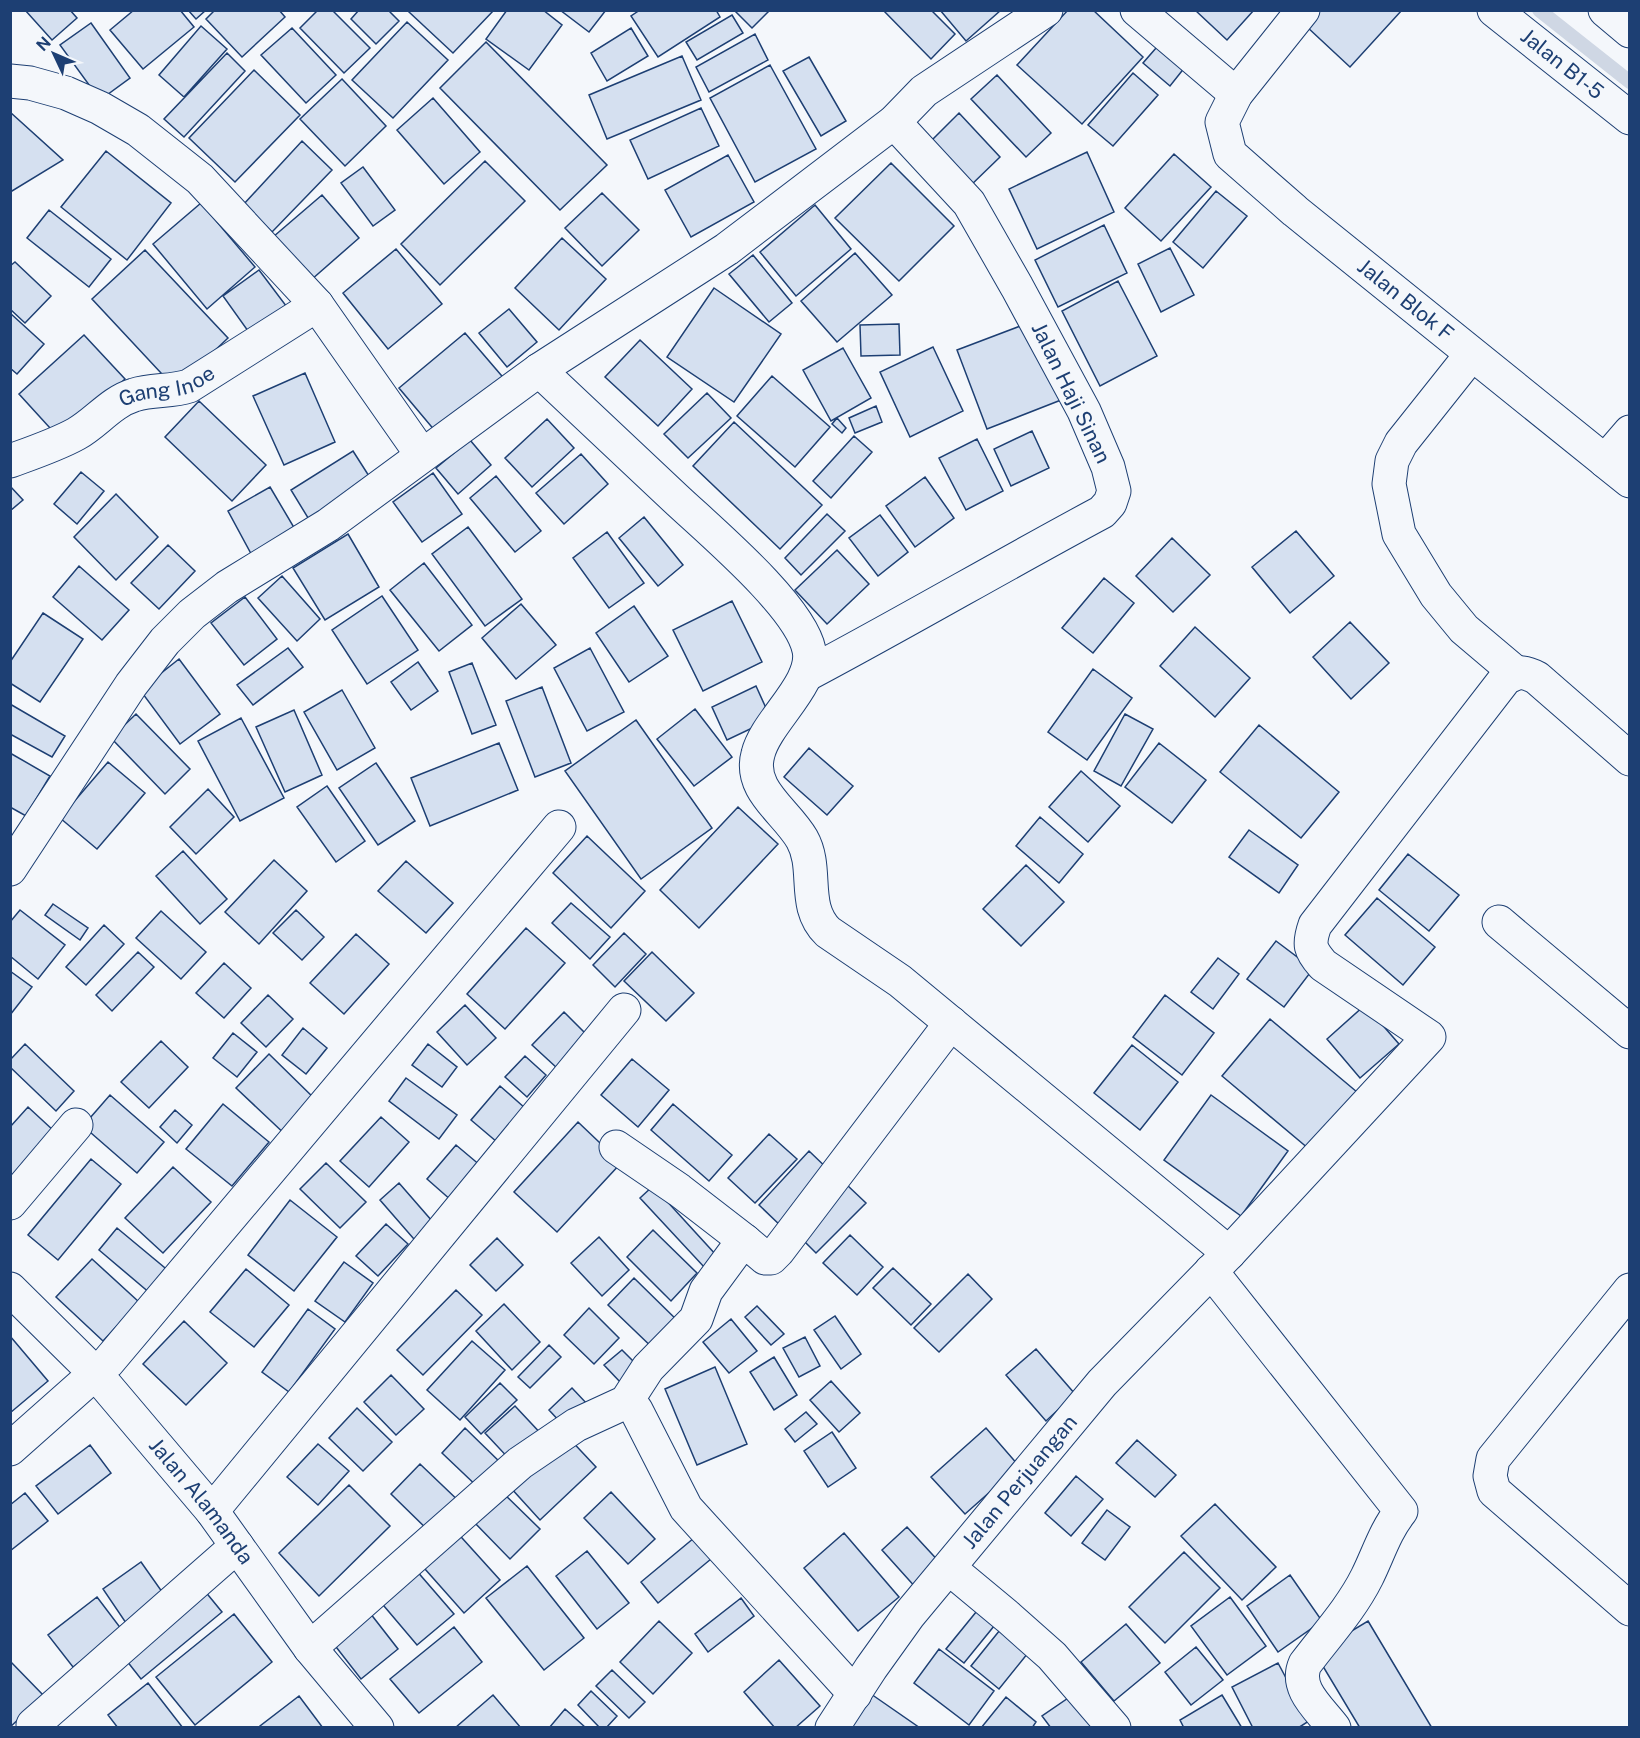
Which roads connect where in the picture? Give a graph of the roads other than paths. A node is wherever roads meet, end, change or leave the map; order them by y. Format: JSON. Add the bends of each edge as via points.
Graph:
{"nodes":[{"id":1,"x":1046,"y":10,"type":"edge"},
{"id":2,"x":1137,"y":10,"type":"edge"},
{"id":3,"x":1303,"y":10,"type":"edge"},
{"id":4,"x":1494,"y":10,"type":"edge"},
{"id":5,"x":1605,"y":10,"type":"edge"},
{"id":6,"x":1629,"y":31,"type":"edge"},
{"id":7,"x":10,"y":81,"type":"edge"},
{"id":8,"x":1236,"y":94,"type":"junction"},
{"id":9,"x":1629,"y":118,"type":"edge"},
{"id":10,"x":894,"y":122,"type":"junction"},
{"id":11,"x":317,"y":304,"type":"junction"},
{"id":12,"x":1471,"y":355,"type":"junction"},
{"id":13,"x":539,"y":370,"type":"junction"},
{"id":14,"x":1629,"y":432,"type":"edge"},
{"id":15,"x":422,"y":455,"type":"junction"},
{"id":16,"x":10,"y":461,"type":"edge"},
{"id":17,"x":1617,"y":471,"type":"edge"},
{"id":18,"x":1516,"y":673,"type":"junction"},
{"id":19,"x":806,"y":675,"type":"junction"},
{"id":20,"x":1629,"y":759,"type":"edge"},
{"id":21,"x":559,"y":827,"type":"dead end"},
{"id":22,"x":10,"y":869,"type":"edge"},
{"id":23,"x":1499,"y":922,"type":"dead end"},
{"id":24,"x":624,"y":1010,"type":"dead end"},
{"id":25,"x":951,"y":1023,"type":"junction"},
{"id":26,"x":1629,"y":1032,"type":"edge"},
{"id":27,"x":76,"y":1125,"type":"dead end"},
{"id":28,"x":616,"y":1147,"type":"dead end"},
{"id":29,"x":10,"y":1203,"type":"edge"},
{"id":30,"x":745,"y":1241,"type":"junction"},
{"id":31,"x":1220,"y":1262,"type":"junction"},
{"id":32,"x":10,"y":1289,"type":"edge"},
{"id":33,"x":1629,"y":1290,"type":"edge"},
{"id":34,"x":96,"y":1374,"type":"junction"},
{"id":35,"x":626,"y":1402,"type":"junction"},
{"id":36,"x":10,"y":1449,"type":"edge"},
{"id":37,"x":212,"y":1511,"type":"junction"},
{"id":38,"x":237,"y":1546,"type":"junction"},
{"id":39,"x":948,"y":1568,"type":"junction"},
{"id":40,"x":1627,"y":1601,"type":"edge"},
{"id":41,"x":310,"y":1648,"type":"junction"},
{"id":42,"x":855,"y":1694,"type":"junction"},
{"id":43,"x":33,"y":1725,"type":"dead end"},
{"id":44,"x":377,"y":1728,"type":"edge"},
{"id":45,"x":832,"y":1728,"type":"edge"},
{"id":46,"x":1114,"y":1728,"type":"edge"},
{"id":47,"x":1334,"y":1728,"type":"edge"}],
"edges":[{"from":1,"to":10,"type":"street","via":[[924,91]]},
{"from":2,"to":8,"type":"street"},
{"from":3,"to":8,"type":"street","name":"Jalan Blok F"},
{"from":4,"to":9,"type":"street","name":"Jalan B1-5"},
{"from":5,"to":6,"type":"street"},
{"from":7,"to":11,"type":"street","via":[[66,93],[138,130],[200,179]]},
{"from":8,"to":12,"type":"street","name":"Jalan Blok F","via":[[1222,122],[1230,154]]},
{"from":10,"to":13,"type":"street","via":[[727,249]]},
{"from":10,"to":19,"type":"street","name":"Jalan Haji Sinan","via":[[969,203],[1084,411],[1114,491],[1102,512]]},
{"from":11,"to":15,"type":"street"},
{"from":11,"to":16,"type":"street","name":"Gang Inoe","via":[[189,386],[133,395],[76,434]]},
{"from":12,"to":17,"type":"street","name":"Jalan Blok F"},
{"from":12,"to":18,"type":"street","via":[[1401,443],[1392,462],[1389,484],[1399,534],[1436,596],[1464,629]]},
{"from":13,"to":15,"type":"street"},
{"from":13,"to":19,"type":"street","via":[[759,578],[802,630],[810,652]]},
{"from":14,"to":17,"type":"street","name":"Jalan Blok F"},
{"from":15,"to":22,"type":"street","via":[[328,525],[227,587],[192,614],[130,685]]},
{"from":18,"to":20,"type":"street","via":[[1538,678]]},
{"from":18,"to":31,"type":"street","name":"Jalan Perjuangan","via":[[1505,679],[1315,926],[1311,937],[1312,952],[1323,965],[1429,1037]]},
{"from":19,"to":25,"type":"street","via":[[766,734],[756,762],[760,786],[803,840],[819,924]]},
{"from":21,"to":34,"type":"street"},
{"from":23,"to":26,"type":"street"},
{"from":24,"to":37,"type":"street"},
{"from":25,"to":30,"type":"street","via":[[778,1251],[765,1258]]},
{"from":25,"to":31,"type":"street"},
{"from":27,"to":29,"type":"street"},
{"from":28,"to":30,"type":"street"},
{"from":30,"to":35,"type":"street","via":[[706,1291],[696,1319],[648,1368]]},
{"from":31,"to":39,"type":"street","name":"Jalan Perjuangan","via":[[1102,1383]]},
{"from":31,"to":47,"type":"street","via":[[1401,1511],[1353,1601],[1302,1672],[1305,1690]]},
{"from":32,"to":34,"type":"street","name":"Jalan Alamanda"},
{"from":33,"to":40,"type":"street","via":[[1493,1459],[1490,1476],[1494,1491]]},
{"from":34,"to":36,"type":"street"},
{"from":34,"to":37,"type":"street","name":"Jalan Alamanda"},
{"from":35,"to":41,"type":"street","via":[[576,1425],[520,1462]]},
{"from":35,"to":42,"type":"street","via":[[636,1410],[686,1508]]},
{"from":37,"to":38,"type":"street","name":"Jalan Alamanda"},
{"from":38,"to":41,"type":"street","name":"Jalan Alamanda"},
{"from":38,"to":43,"type":"street"},
{"from":39,"to":42,"type":"street","name":"Jalan Perjuangan","via":[[909,1615]]},
{"from":39,"to":46,"type":"street","via":[[1052,1656]]},
{"from":41,"to":44,"type":"street","name":"Jalan Alamanda"},
{"from":42,"to":45,"type":"street","name":"Jalan Perjuangan"}]}
